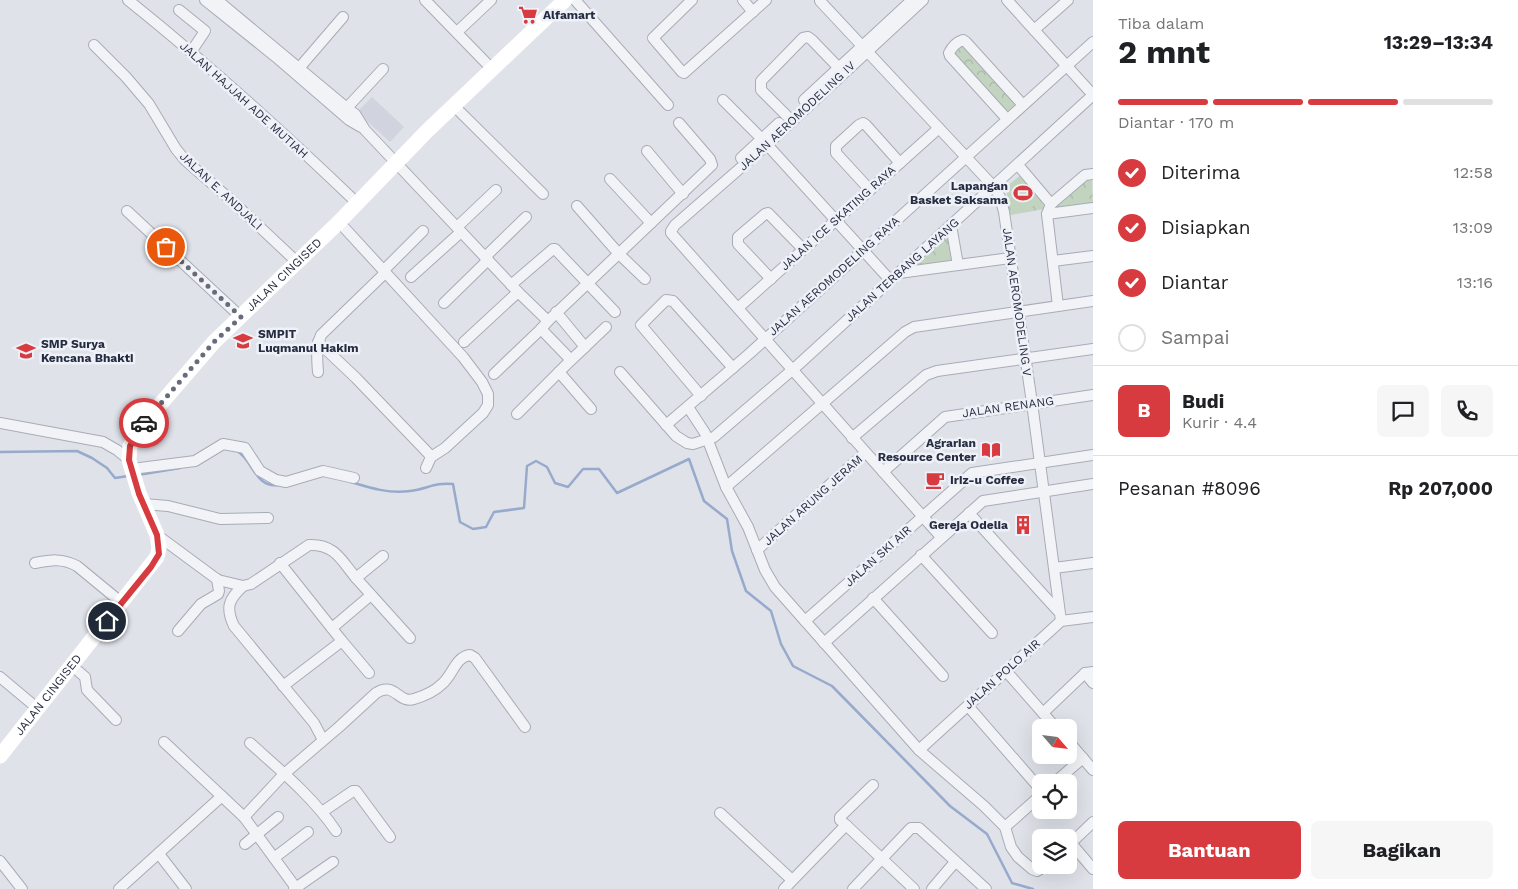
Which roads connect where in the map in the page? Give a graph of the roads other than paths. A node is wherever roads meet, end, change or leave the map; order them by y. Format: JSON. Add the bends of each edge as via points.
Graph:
{"nodes":[{"id":1,"x":128,"y":0,"type":"edge"},
{"id":2,"x":210,"y":0,"type":"edge"},
{"id":3,"x":425,"y":0,"type":"edge"},
{"id":4,"x":491,"y":0,"type":"edge"},
{"id":5,"x":565,"y":0,"type":"edge"},
{"id":6,"x":575,"y":0,"type":"edge"},
{"id":7,"x":692,"y":0,"type":"edge"},
{"id":8,"x":743,"y":0,"type":"edge"},
{"id":9,"x":765,"y":0,"type":"edge"},
{"id":10,"x":923,"y":0,"type":"edge"},
{"id":11,"x":1007,"y":0,"type":"edge"},
{"id":12,"x":1068,"y":0,"type":"edge"},
{"id":13,"x":820,"y":1,"type":"edge"},
{"id":14,"x":905,"y":2,"type":"edge"},
{"id":15,"x":179,"y":10,"type":"dead end"},
{"id":16,"x":753,"y":12,"type":"junction"},
{"id":17,"x":343,"y":17,"type":"dead end"},
{"id":18,"x":1034,"y":30,"type":"junction"},
{"id":19,"x":457,"y":32,"type":"junction"},
{"id":20,"x":1093,"y":42,"type":"edge"},
{"id":21,"x":94,"y":45,"type":"dead end"},
{"id":22,"x":864,"y":48,"type":"junction"},
{"id":23,"x":191,"y":52,"type":"junction"},
{"id":24,"x":278,"y":54,"type":"junction"},
{"id":25,"x":1067,"y":65,"type":"junction"},
{"id":26,"x":838,"y":67,"type":"junction"},
{"id":27,"x":300,"y":68,"type":"junction"},
{"id":28,"x":383,"y":69,"type":"dead end"},
{"id":29,"x":492,"y":69,"type":"junction"},
{"id":30,"x":1093,"y":95,"type":"edge"},
{"id":31,"x":723,"y":100,"type":"dead end"},
{"id":32,"x":453,"y":105,"type":"junction"},
{"id":33,"x":668,"y":105,"type":"dead end"},
{"id":34,"x":1023,"y":105,"type":"junction"},
{"id":35,"x":346,"y":112,"type":"junction"},
{"id":36,"x":787,"y":116,"type":"junction"},
{"id":37,"x":1008,"y":119,"type":"junction"},
{"id":38,"x":679,"y":123,"type":"dead end"},
{"id":39,"x":939,"y":128,"type":"junction"},
{"id":40,"x":763,"y":144,"type":"junction"},
{"id":41,"x":647,"y":151,"type":"dead end"},
{"id":42,"x":966,"y":156,"type":"junction"},
{"id":43,"x":741,"y":158,"type":"dead end"},
{"id":44,"x":396,"y":161,"type":"junction"},
{"id":45,"x":900,"y":163,"type":"junction"},
{"id":46,"x":1018,"y":166,"type":"junction"},
{"id":47,"x":1093,"y":174,"type":"edge"},
{"id":48,"x":610,"y":179,"type":"dead end"},
{"id":49,"x":994,"y":187,"type":"junction"},
{"id":50,"x":496,"y":190,"type":"dead end"},
{"id":51,"x":870,"y":190,"type":"junction"},
{"id":52,"x":543,"y":194,"type":"dead end"},
{"id":53,"x":683,"y":194,"type":"junction"},
{"id":54,"x":357,"y":203,"type":"junction"},
{"id":55,"x":1051,"y":204,"type":"junction"},
{"id":56,"x":577,"y":206,"type":"dead end"},
{"id":57,"x":1093,"y":208,"type":"edge"},
{"id":58,"x":126,"y":211,"type":"dead end"},
{"id":59,"x":1048,"y":214,"type":"junction"},
{"id":60,"x":526,"y":217,"type":"dead end"},
{"id":61,"x":836,"y":220,"type":"junction"},
{"id":62,"x":339,"y":222,"type":"junction"},
{"id":63,"x":651,"y":223,"type":"junction"},
{"id":64,"x":951,"y":225,"type":"junction"},
{"id":65,"x":459,"y":229,"type":"junction"},
{"id":66,"x":423,"y":231,"type":"dead end"},
{"id":67,"x":803,"y":249,"type":"junction"},
{"id":68,"x":863,"y":250,"type":"junction"},
{"id":69,"x":619,"y":254,"type":"junction"},
{"id":70,"x":1093,"y":256,"type":"edge"},
{"id":71,"x":487,"y":258,"type":"junction"},
{"id":72,"x":1010,"y":258,"type":"junction"},
{"id":73,"x":1053,"y":261,"type":"junction"},
{"id":74,"x":297,"y":262,"type":"junction"},
{"id":75,"x":958,"y":265,"type":"junction"},
{"id":76,"x":384,"y":272,"type":"junction"},
{"id":77,"x":899,"y":273,"type":"junction"},
{"id":78,"x":411,"y":277,"type":"dead end"},
{"id":79,"x":645,"y":279,"type":"dead end"},
{"id":80,"x":771,"y":279,"type":"junction"},
{"id":81,"x":890,"y":280,"type":"junction"},
{"id":82,"x":588,"y":283,"type":"junction"},
{"id":83,"x":515,"y":289,"type":"junction"},
{"id":84,"x":1093,"y":301,"type":"edge"},
{"id":85,"x":444,"y":303,"type":"dead end"},
{"id":86,"x":1058,"y":306,"type":"junction"},
{"id":87,"x":738,"y":308,"type":"junction"},
{"id":88,"x":556,"y":312,"type":"junction"},
{"id":89,"x":615,"y":312,"type":"dead end"},
{"id":90,"x":1019,"y":312,"type":"junction"},
{"id":91,"x":241,"y":317,"type":"junction"},
{"id":92,"x":544,"y":325,"type":"junction"},
{"id":93,"x":606,"y":327,"type":"dead end"},
{"id":94,"x":765,"y":339,"type":"junction"},
{"id":95,"x":318,"y":342,"type":"junction"},
{"id":96,"x":464,"y":342,"type":"dead end"},
{"id":97,"x":585,"y":347,"type":"junction"},
{"id":98,"x":1093,"y":349,"type":"edge"},
{"id":99,"x":1025,"y":358,"type":"junction"},
{"id":100,"x":572,"y":360,"type":"junction"},
{"id":101,"x":733,"y":368,"type":"junction"},
{"id":102,"x":792,"y":370,"type":"junction"},
{"id":103,"x":318,"y":372,"type":"dead end"},
{"id":104,"x":558,"y":372,"type":"junction"},
{"id":105,"x":620,"y":372,"type":"dead end"},
{"id":106,"x":494,"y":374,"type":"dead end"},
{"id":107,"x":701,"y":396,"type":"junction"},
{"id":108,"x":1093,"y":396,"type":"edge"},
{"id":109,"x":1032,"y":403,"type":"junction"},
{"id":110,"x":822,"y":404,"type":"junction"},
{"id":111,"x":688,"y":407,"type":"junction"},
{"id":112,"x":591,"y":409,"type":"dead end"},
{"id":113,"x":517,"y":414,"type":"dead end"},
{"id":114,"x":0,"y":423,"type":"edge"},
{"id":115,"x":666,"y":425,"type":"junction"},
{"id":116,"x":852,"y":438,"type":"junction"},
{"id":117,"x":708,"y":441,"type":"junction"},
{"id":118,"x":865,"y":453,"type":"junction"},
{"id":119,"x":1093,"y":455,"type":"edge"},
{"id":120,"x":431,"y":457,"type":"junction"},
{"id":121,"x":1040,"y":462,"type":"junction"},
{"id":122,"x":426,"y":468,"type":"dead end"},
{"id":123,"x":132,"y":470,"type":"junction"},
{"id":124,"x":883,"y":472,"type":"junction"},
{"id":125,"x":354,"y":478,"type":"dead end"},
{"id":126,"x":1093,"y":484,"type":"edge"},
{"id":127,"x":726,"y":487,"type":"junction"},
{"id":128,"x":1043,"y":491,"type":"junction"},
{"id":129,"x":144,"y":504,"type":"junction"},
{"id":130,"x":968,"y":513,"type":"junction"},
{"id":131,"x":923,"y":516,"type":"junction"},
{"id":132,"x":268,"y":518,"type":"dead end"},
{"id":133,"x":157,"y":535,"type":"junction"},
{"id":134,"x":941,"y":537,"type":"junction"},
{"id":135,"x":757,"y":550,"type":"junction"},
{"id":136,"x":921,"y":555,"type":"junction"},
{"id":137,"x":383,"y":556,"type":"dead end"},
{"id":138,"x":35,"y":563,"type":"dead end"},
{"id":139,"x":280,"y":563,"type":"junction"},
{"id":140,"x":1093,"y":563,"type":"edge"},
{"id":141,"x":1054,"y":568,"type":"junction"},
{"id":142,"x":356,"y":578,"type":"junction"},
{"id":143,"x":218,"y":580,"type":"junction"},
{"id":144,"x":244,"y":586,"type":"junction"},
{"id":145,"x":371,"y":595,"type":"junction"},
{"id":146,"x":232,"y":597,"type":"junction"},
{"id":147,"x":873,"y":598,"type":"junction"},
{"id":148,"x":122,"y":602,"type":"junction"},
{"id":149,"x":1060,"y":616,"type":"junction"},
{"id":150,"x":1093,"y":616,"type":"edge"},
{"id":151,"x":805,"y":621,"type":"junction"},
{"id":152,"x":332,"y":628,"type":"junction"},
{"id":153,"x":178,"y":631,"type":"dead end"},
{"id":154,"x":992,"y":633,"type":"dead end"},
{"id":155,"x":410,"y":638,"type":"dead end"},
{"id":156,"x":342,"y":641,"type":"junction"},
{"id":157,"x":824,"y":643,"type":"junction"},
{"id":158,"x":71,"y":665,"type":"junction"},
{"id":159,"x":1006,"y":671,"type":"junction"},
{"id":160,"x":369,"y":673,"type":"dead end"},
{"id":161,"x":1089,"y":673,"type":"edge"},
{"id":162,"x":943,"y":676,"type":"dead end"},
{"id":163,"x":0,"y":677,"type":"edge"},
{"id":164,"x":1093,"y":683,"type":"edge"},
{"id":165,"x":283,"y":686,"type":"junction"},
{"id":166,"x":968,"y":706,"type":"junction"},
{"id":167,"x":37,"y":708,"type":"junction"},
{"id":168,"x":1043,"y":713,"type":"junction"},
{"id":169,"x":1048,"y":719,"type":"edge"},
{"id":170,"x":116,"y":720,"type":"dead end"},
{"id":171,"x":525,"y":727,"type":"dead end"},
{"id":172,"x":322,"y":740,"type":"junction"},
{"id":173,"x":164,"y":742,"type":"dead end"},
{"id":174,"x":250,"y":743,"type":"dead end"},
{"id":175,"x":919,"y":750,"type":"junction"},
{"id":176,"x":1078,"y":753,"type":"edge"},
{"id":177,"x":0,"y":755,"type":"edge"},
{"id":178,"x":1082,"y":758,"type":"junction"},
{"id":179,"x":1093,"y":770,"type":"edge"},
{"id":180,"x":284,"y":774,"type":"junction"},
{"id":181,"x":1064,"y":774,"type":"edge"},
{"id":182,"x":1032,"y":780,"type":"edge"},
{"id":183,"x":873,"y":785,"type":"dead end"},
{"id":184,"x":222,"y":796,"type":"junction"},
{"id":185,"x":1032,"y":803,"type":"edge"},
{"id":186,"x":322,"y":812,"type":"junction"},
{"id":187,"x":720,"y":813,"type":"dead end"},
{"id":188,"x":244,"y":817,"type":"junction"},
{"id":189,"x":278,"y":818,"type":"dead end"},
{"id":190,"x":1093,"y":822,"type":"edge"},
{"id":191,"x":846,"y":825,"type":"junction"},
{"id":192,"x":1005,"y":827,"type":"junction"},
{"id":193,"x":336,"y":831,"type":"dead end"},
{"id":194,"x":308,"y":832,"type":"dead end"},
{"id":195,"x":257,"y":834,"type":"junction"},
{"id":196,"x":390,"y":837,"type":"dead end"},
{"id":197,"x":1077,"y":837,"type":"edge"},
{"id":198,"x":244,"y":844,"type":"dead end"},
{"id":199,"x":1077,"y":852,"type":"edge"},
{"id":200,"x":159,"y":854,"type":"junction"},
{"id":201,"x":274,"y":858,"type":"junction"},
{"id":202,"x":882,"y":859,"type":"junction"},
{"id":203,"x":0,"y":861,"type":"edge"},
{"id":204,"x":333,"y":862,"type":"dead end"},
{"id":205,"x":955,"y":862,"type":"junction"},
{"id":206,"x":1032,"y":869,"type":"edge"},
{"id":207,"x":1093,"y":869,"type":"edge"},
{"id":208,"x":792,"y":880,"type":"junction"},
{"id":209,"x":295,"y":888,"type":"edge"},
{"id":210,"x":22,"y":889,"type":"edge"},
{"id":211,"x":119,"y":889,"type":"edge"},
{"id":212,"x":186,"y":889,"type":"edge"},
{"id":213,"x":784,"y":889,"type":"edge"},
{"id":214,"x":853,"y":889,"type":"edge"},
{"id":215,"x":914,"y":889,"type":"edge"},
{"id":216,"x":932,"y":889,"type":"edge"},
{"id":217,"x":986,"y":889,"type":"edge"}],
"edges":[{"from":1,"to":23,"type":"street","name":"JALAN HAJJAH ADE MUTIAH"},
{"from":2,"to":24,"type":"street"},
{"from":3,"to":19,"type":"street"},
{"from":4,"to":19,"type":"street"},
{"from":5,"to":29,"type":"main road","name":"JALAN CINGISED"},
{"from":6,"to":33,"type":"street"},
{"from":7,"to":16,"type":"street","via":[[653,38],[684,73]]},
{"from":8,"to":16,"type":"street"},
{"from":9,"to":16,"type":"street"},
{"from":10,"to":22,"type":"street","name":"JALAN AEROMODELING IV"},
{"from":11,"to":18,"type":"street"},
{"from":12,"to":18,"type":"street"},
{"from":13,"to":22,"type":"street","name":"JALAN AEROMODELING V"},
{"from":14,"to":22,"type":"street","name":"JALAN AEROMODELING IV"},
{"from":15,"to":23,"type":"street","via":[[205,31]]},
{"from":17,"to":27,"type":"street"},
{"from":18,"to":25,"type":"street"},
{"from":19,"to":29,"type":"street"},
{"from":20,"to":25,"type":"street","name":"JALAN AEROMODELING RAYA"},
{"from":21,"to":74,"type":"street","name":"JALAN E. ANDJALI","via":[[150,104],[185,160]]},
{"from":22,"to":26,"type":"street","name":"JALAN AEROMODELING IV"},
{"from":22,"to":39,"type":"street","name":"JALAN AEROMODELING V"},
{"from":22,"to":40,"type":"street","name":"JALAN AEROMODELING IV"},
{"from":23,"to":54,"type":"street","name":"JALAN HAJJAH ADE MUTIAH","via":[[263,114]]},
{"from":24,"to":27,"type":"street"},
{"from":24,"to":35,"type":"street"},
{"from":25,"to":30,"type":"street"},
{"from":25,"to":34,"type":"street","name":"JALAN AEROMODELING RAYA"},
{"from":26,"to":36,"type":"street","name":"JALAN AEROMODELING IV"},
{"from":26,"to":36,"type":"street","via":[[812,40],[803,38],[761,81],[761,90]]},
{"from":27,"to":35,"type":"street"},
{"from":28,"to":35,"type":"street"},
{"from":29,"to":32,"type":"main road","name":"JALAN CINGISED"},
{"from":30,"to":46,"type":"street","name":"JALAN TERBANG LAYANG"},
{"from":31,"to":40,"type":"street"},
{"from":32,"to":44,"type":"main road","name":"JALAN CINGISED"},
{"from":32,"to":52,"type":"street"},
{"from":34,"to":37,"type":"street","name":"JALAN AEROMODELING RAYA"},
{"from":34,"to":37,"type":"street","via":[[966,42],[958,42],[951,49],[950,56]]},
{"from":35,"to":44,"type":"street"},
{"from":36,"to":40,"type":"street","name":"JALAN AEROMODELING IV"},
{"from":37,"to":42,"type":"street","name":"JALAN AEROMODELING RAYA"},
{"from":38,"to":53,"type":"street","via":[[712,162]]},
{"from":39,"to":42,"type":"street","name":"JALAN AEROMODELING V"},
{"from":39,"to":45,"type":"street","name":"JALAN ICE SKATING RAYA"},
{"from":40,"to":43,"type":"street","name":"JALAN AEROMODELING IV"},
{"from":40,"to":61,"type":"street"},
{"from":40,"to":87,"type":"street","name":"JALAN AEROMODELING IV","via":[[671,231]]},
{"from":41,"to":53,"type":"street"},
{"from":42,"to":49,"type":"street","name":"JALAN AEROMODELING V"},
{"from":42,"to":68,"type":"street","name":"JALAN AEROMODELING RAYA"},
{"from":44,"to":54,"type":"main road","name":"JALAN CINGISED"},
{"from":44,"to":65,"type":"street"},
{"from":45,"to":51,"type":"street","name":"JALAN ICE SKATING RAYA"},
{"from":45,"to":51,"type":"street","via":[[866,124],[859,125],[835,149]]},
{"from":46,"to":49,"type":"street","name":"JALAN TERBANG LAYANG"},
{"from":46,"to":55,"type":"street"},
{"from":47,"to":55,"type":"street","via":[[1085,175]]},
{"from":48,"to":63,"type":"street"},
{"from":49,"to":64,"type":"street","name":"JALAN TERBANG LAYANG"},
{"from":49,"to":72,"type":"street","name":"JALAN AEROMODELING V","via":[[1004,212]]},
{"from":50,"to":65,"type":"street"},
{"from":51,"to":61,"type":"street","name":"JALAN ICE SKATING RAYA"},
{"from":53,"to":63,"type":"street"},
{"from":54,"to":62,"type":"main road","name":"JALAN CINGISED"},
{"from":55,"to":59,"type":"street"},
{"from":56,"to":69,"type":"street"},
{"from":57,"to":59,"type":"street"},
{"from":58,"to":91,"type":"street"},
{"from":59,"to":73,"type":"street"},
{"from":60,"to":71,"type":"street"},
{"from":61,"to":67,"type":"street","name":"JALAN ICE SKATING RAYA"},
{"from":61,"to":68,"type":"street"},
{"from":62,"to":74,"type":"main road","name":"JALAN CINGISED"},
{"from":62,"to":76,"type":"street"},
{"from":63,"to":69,"type":"street"},
{"from":64,"to":75,"type":"street"},
{"from":64,"to":77,"type":"street","name":"JALAN TERBANG LAYANG"},
{"from":65,"to":71,"type":"street"},
{"from":65,"to":78,"type":"street"},
{"from":66,"to":76,"type":"street"},
{"from":67,"to":80,"type":"street","name":"JALAN ICE SKATING RAYA"},
{"from":67,"to":80,"type":"street","via":[[768,214],[738,237],[738,244]]},
{"from":68,"to":81,"type":"street"},
{"from":68,"to":94,"type":"street","name":"JALAN AEROMODELING RAYA"},
{"from":69,"to":79,"type":"street"},
{"from":69,"to":82,"type":"street"},
{"from":70,"to":73,"type":"street"},
{"from":71,"to":83,"type":"street"},
{"from":71,"to":85,"type":"street"},
{"from":72,"to":75,"type":"street"},
{"from":72,"to":90,"type":"street","name":"JALAN AEROMODELING V"},
{"from":73,"to":86,"type":"street"},
{"from":74,"to":91,"type":"main road","name":"JALAN CINGISED"},
{"from":75,"to":77,"type":"street"},
{"from":76,"to":95,"type":"street","via":[[321,335]]},
{"from":76,"to":120,"type":"street","via":[[463,357],[488,394],[488,405],[483,413]]},
{"from":77,"to":81,"type":"street","name":"JALAN TERBANG LAYANG"},
{"from":80,"to":87,"type":"street","name":"JALAN ICE SKATING RAYA"},
{"from":81,"to":102,"type":"street","name":"JALAN TERBANG LAYANG"},
{"from":82,"to":83,"type":"street","via":[[553,249]]},
{"from":82,"to":88,"type":"street"},
{"from":82,"to":89,"type":"street"},
{"from":83,"to":92,"type":"street"},
{"from":83,"to":96,"type":"street"},
{"from":84,"to":86,"type":"street"},
{"from":86,"to":90,"type":"street"},
{"from":87,"to":94,"type":"street"},
{"from":88,"to":92,"type":"street"},
{"from":88,"to":97,"type":"street"},
{"from":90,"to":99,"type":"street","name":"JALAN AEROMODELING V"},
{"from":90,"to":110,"type":"street","via":[[914,327]]},
{"from":91,"to":123,"type":"main road","name":"JALAN CINGISED","via":[[214,342],[145,422],[130,446]]},
{"from":92,"to":100,"type":"street"},
{"from":92,"to":106,"type":"street"},
{"from":93,"to":97,"type":"street"},
{"from":94,"to":101,"type":"street","name":"JALAN AEROMODELING RAYA"},
{"from":94,"to":102,"type":"street"},
{"from":95,"to":103,"type":"street"},
{"from":95,"to":120,"type":"street"},
{"from":97,"to":100,"type":"street"},
{"from":98,"to":99,"type":"street"},
{"from":99,"to":109,"type":"street","name":"JALAN AEROMODELING V"},
{"from":99,"to":116,"type":"street","via":[[926,375]]},
{"from":100,"to":104,"type":"street"},
{"from":101,"to":107,"type":"street","name":"JALAN AEROMODELING RAYA"},
{"from":101,"to":107,"type":"street","via":[[672,301],[666,300],[641,325]]},
{"from":102,"to":110,"type":"street"},
{"from":102,"to":117,"type":"street","name":"JALAN TERBANG LAYANG"},
{"from":104,"to":112,"type":"street"},
{"from":104,"to":113,"type":"street"},
{"from":105,"to":115,"type":"street"},
{"from":107,"to":111,"type":"street","name":"JALAN AEROMODELING RAYA"},
{"from":108,"to":109,"type":"street","name":"JALAN RENANG"},
{"from":109,"to":121,"type":"street","name":"JALAN AEROMODELING V"},
{"from":109,"to":124,"type":"street","name":"JALAN RENANG","via":[[945,417]]},
{"from":110,"to":116,"type":"street"},
{"from":110,"to":127,"type":"street"},
{"from":111,"to":115,"type":"street","name":"JALAN AEROMODELING RAYA"},
{"from":111,"to":117,"type":"street"},
{"from":114,"to":123,"type":"street","via":[[103,442],[117,450]]},
{"from":115,"to":117,"type":"street","via":[[687,443]]},
{"from":116,"to":118,"type":"street"},
{"from":117,"to":127,"type":"street"},
{"from":118,"to":124,"type":"street"},
{"from":118,"to":135,"type":"street","name":"JALAN ARUNG JERAM"},
{"from":119,"to":121,"type":"street","name":"JALAN SKI AIR"},
{"from":120,"to":122,"type":"street"},
{"from":121,"to":128,"type":"street","name":"JALAN AEROMODELING V"},
{"from":121,"to":131,"type":"street","name":"JALAN SKI AIR","via":[[972,473]]},
{"from":123,"to":125,"type":"street","via":[[195,461],[225,444],[245,448],[260,471],[276,480],[286,482],[323,471]]},
{"from":123,"to":129,"type":"main road","name":"JALAN CINGISED"},
{"from":124,"to":131,"type":"street"},
{"from":126,"to":128,"type":"street"},
{"from":127,"to":135,"type":"street"},
{"from":128,"to":130,"type":"street","via":[[983,501]]},
{"from":128,"to":141,"type":"street","name":"JALAN AEROMODELING V"},
{"from":129,"to":132,"type":"street","via":[[168,506],[220,519]]},
{"from":129,"to":133,"type":"main road","name":"JALAN CINGISED"},
{"from":130,"to":134,"type":"street"},
{"from":130,"to":149,"type":"street"},
{"from":131,"to":134,"type":"street"},
{"from":131,"to":151,"type":"street","name":"JALAN SKI AIR"},
{"from":133,"to":143,"type":"street"},
{"from":133,"to":148,"type":"main road","name":"JALAN CINGISED","via":[[157,557]]},
{"from":134,"to":136,"type":"street"},
{"from":135,"to":151,"type":"street","name":"JALAN ARUNG JERAM","via":[[775,587]]},
{"from":136,"to":147,"type":"street"},
{"from":136,"to":154,"type":"street"},
{"from":137,"to":142,"type":"street"},
{"from":138,"to":148,"type":"street","via":[[55,559],[77,566]]},
{"from":139,"to":142,"type":"street","via":[[309,545],[320,545],[332,549]]},
{"from":139,"to":144,"type":"street"},
{"from":139,"to":152,"type":"street"},
{"from":140,"to":141,"type":"street"},
{"from":141,"to":149,"type":"street","name":"JALAN AEROMODELING V"},
{"from":142,"to":145,"type":"street"},
{"from":143,"to":144,"type":"street"},
{"from":143,"to":146,"type":"street"},
{"from":143,"to":153,"type":"street","via":[[218,594],[201,604]]},
{"from":144,"to":146,"type":"street"},
{"from":145,"to":152,"type":"street"},
{"from":145,"to":155,"type":"street"},
{"from":146,"to":165,"type":"street","via":[[229,606],[234,626]]},
{"from":147,"to":157,"type":"street"},
{"from":147,"to":162,"type":"street"},
{"from":148,"to":158,"type":"main road","name":"JALAN CINGISED"},
{"from":149,"to":150,"type":"street"},
{"from":149,"to":159,"type":"street","name":"JALAN POLO AIR"},
{"from":151,"to":157,"type":"street","name":"JALAN ARUNG JERAM"},
{"from":152,"to":156,"type":"street"},
{"from":156,"to":160,"type":"street"},
{"from":156,"to":165,"type":"street"},
{"from":157,"to":175,"type":"street","name":"JALAN ARUNG JERAM"},
{"from":158,"to":167,"type":"main road","name":"JALAN CINGISED"},
{"from":158,"to":170,"type":"street","via":[[85,677],[87,690]]},
{"from":159,"to":166,"type":"street","name":"JALAN POLO AIR"},
{"from":159,"to":168,"type":"street"},
{"from":161,"to":164,"type":"street"},
{"from":161,"to":168,"type":"street"},
{"from":163,"to":167,"type":"street"},
{"from":165,"to":172,"type":"street","via":[[314,723]]},
{"from":166,"to":175,"type":"street","name":"JALAN POLO AIR"},
{"from":166,"to":182,"type":"street"},
{"from":167,"to":177,"type":"main road","name":"JALAN CINGISED"},
{"from":168,"to":169,"type":"street"},
{"from":171,"to":172,"type":"street","via":[[470,655],[459,659],[441,685],[412,700],[382,689]]},
{"from":172,"to":180,"type":"street"},
{"from":173,"to":184,"type":"street"},
{"from":174,"to":180,"type":"street"},
{"from":175,"to":192,"type":"street","name":"JALAN ARUNG JERAM"},
{"from":176,"to":178,"type":"street"},
{"from":178,"to":179,"type":"street"},
{"from":178,"to":181,"type":"street"},
{"from":180,"to":186,"type":"street"},
{"from":180,"to":188,"type":"street"},
{"from":183,"to":191,"type":"street","via":[[840,817]]},
{"from":184,"to":188,"type":"street"},
{"from":184,"to":200,"type":"street"},
{"from":185,"to":192,"type":"street"},
{"from":186,"to":193,"type":"street"},
{"from":186,"to":196,"type":"street","via":[[356,791]]},
{"from":187,"to":208,"type":"street"},
{"from":188,"to":195,"type":"street"},
{"from":189,"to":195,"type":"street"},
{"from":190,"to":197,"type":"street"},
{"from":191,"to":202,"type":"street"},
{"from":191,"to":208,"type":"street"},
{"from":192,"to":206,"type":"street","via":[[1018,857]]},
{"from":194,"to":201,"type":"street"},
{"from":195,"to":198,"type":"street"},
{"from":195,"to":201,"type":"street"},
{"from":199,"to":207,"type":"street"},
{"from":200,"to":211,"type":"street"},
{"from":200,"to":212,"type":"street"},
{"from":201,"to":209,"type":"street"},
{"from":202,"to":205,"type":"street","via":[[911,828],[916,827]]},
{"from":202,"to":214,"type":"street"},
{"from":202,"to":215,"type":"street"},
{"from":203,"to":210,"type":"street"},
{"from":204,"to":209,"type":"street"},
{"from":205,"to":216,"type":"street"},
{"from":205,"to":217,"type":"street"},
{"from":208,"to":213,"type":"street"}]}
